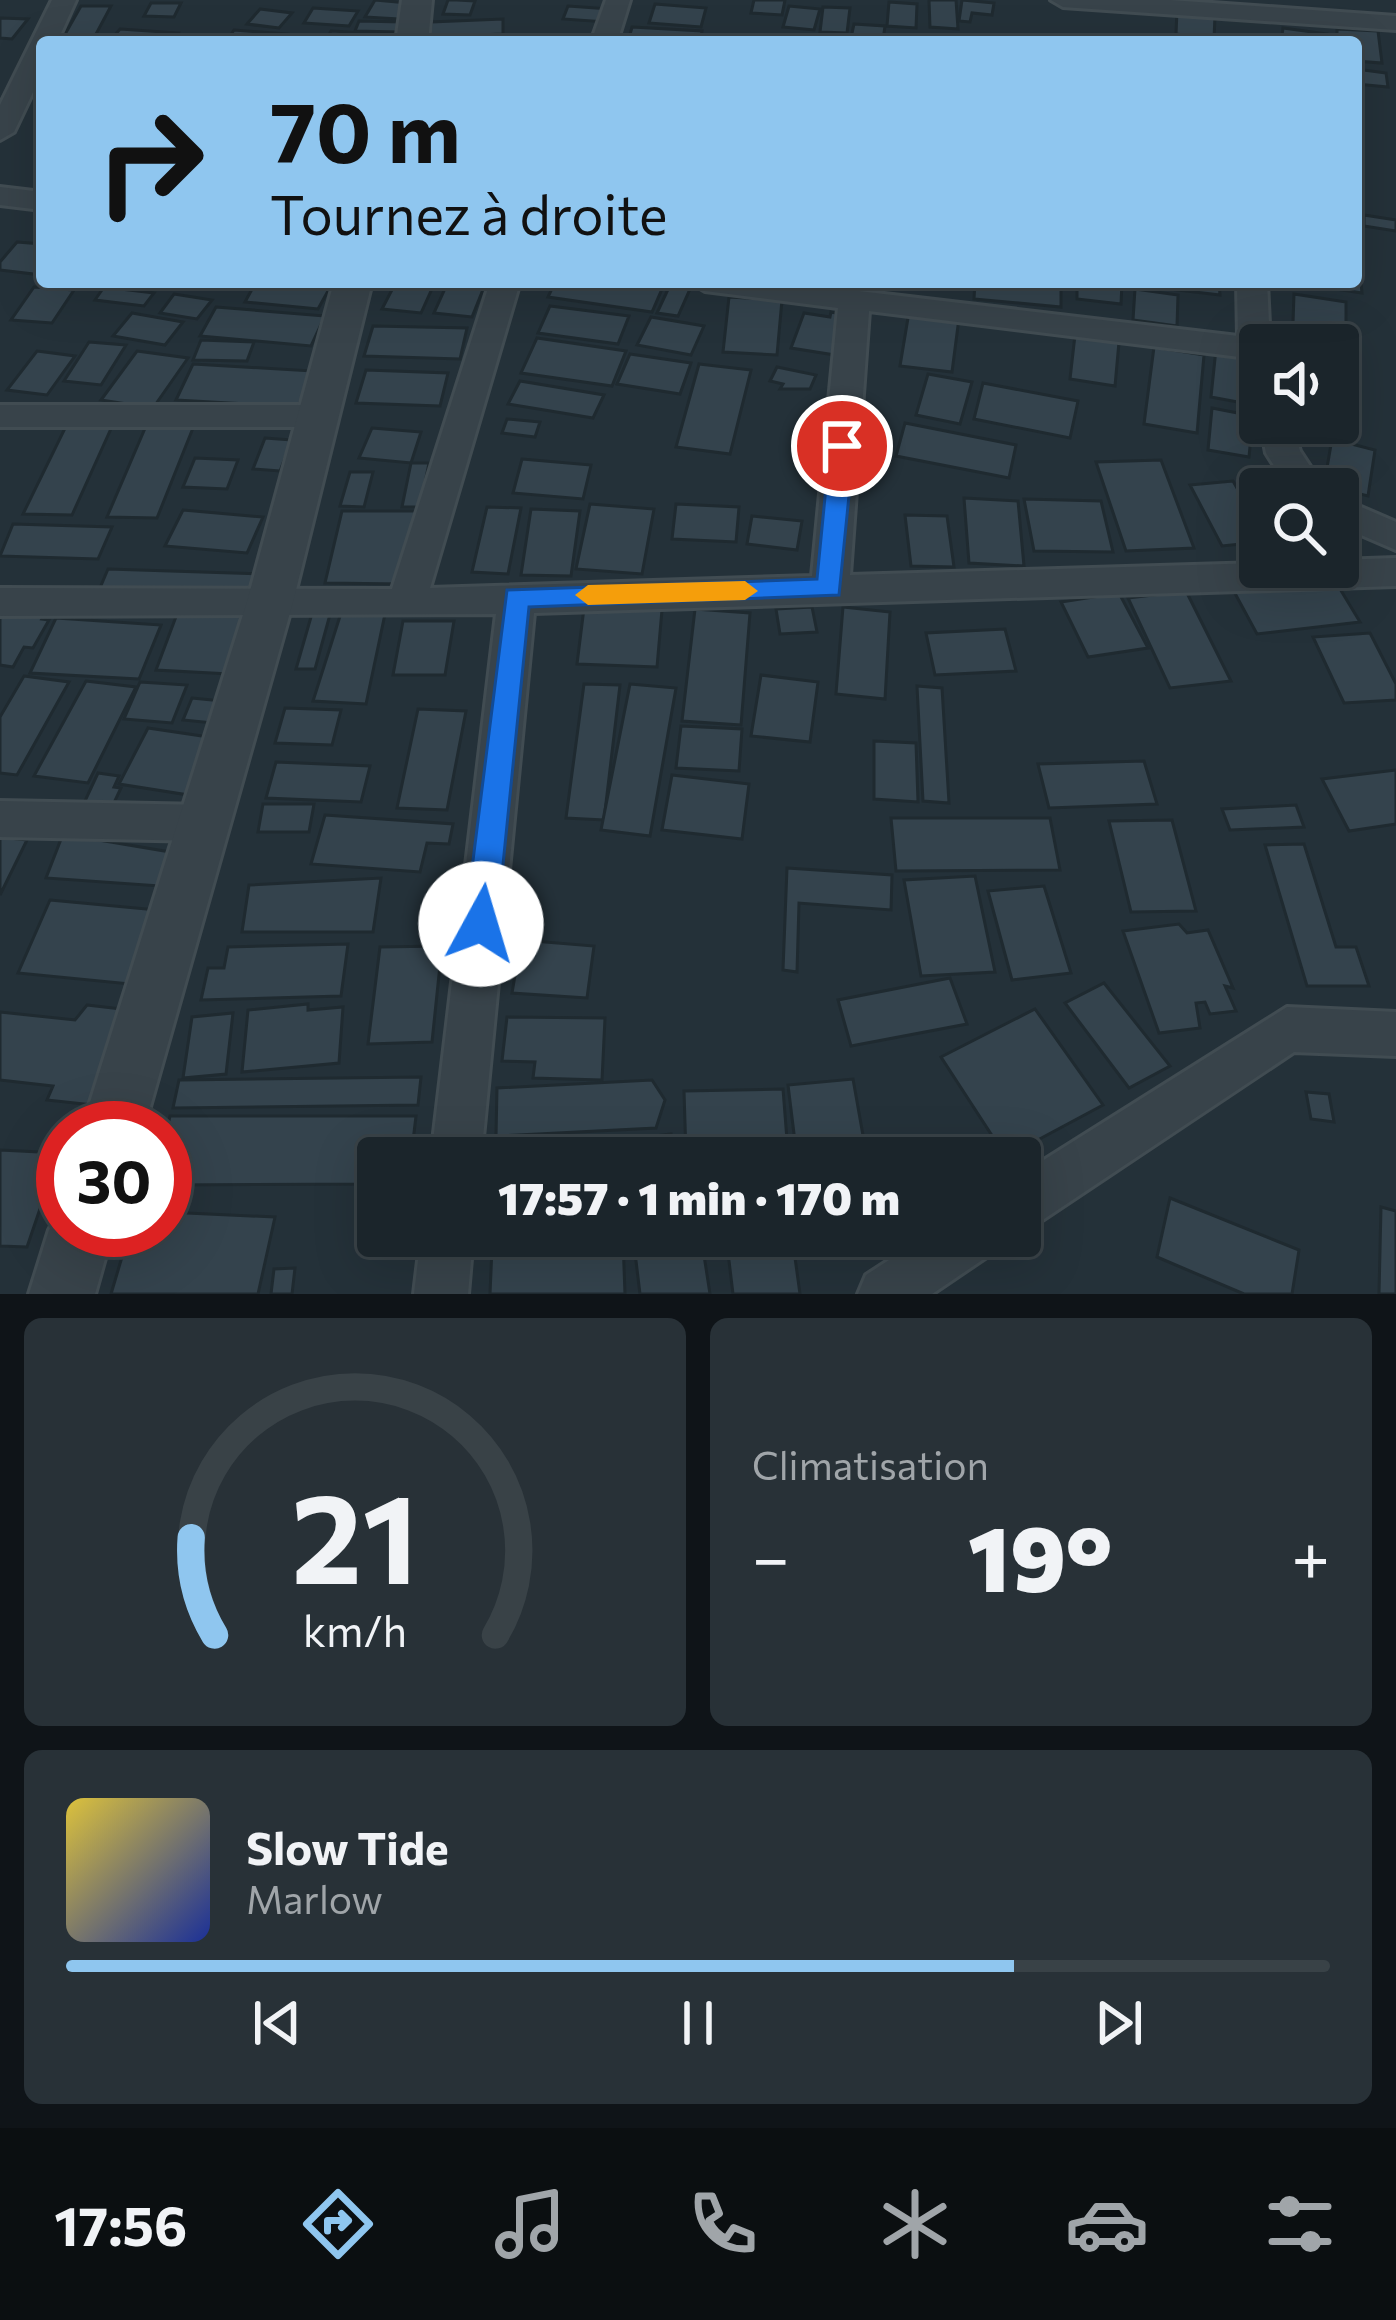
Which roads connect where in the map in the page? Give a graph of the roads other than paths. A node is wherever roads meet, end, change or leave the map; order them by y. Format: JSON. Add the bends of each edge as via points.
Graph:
{"nodes":[{"id":1,"x":64,"y":0,"type":"edge"},
{"id":2,"x":417,"y":0,"type":"edge"},
{"id":3,"x":618,"y":0,"type":"edge"},
{"id":4,"x":1063,"y":0,"type":"edge"},
{"id":5,"x":1250,"y":6,"type":"edge"},
{"id":6,"x":1396,"y":23,"type":"edge"},
{"id":7,"x":48,"y":36,"type":"edge"},
{"id":8,"x":413,"y":36,"type":"edge"},
{"id":9,"x":606,"y":36,"type":"edge"},
{"id":10,"x":1251,"y":36,"type":"edge"},
{"id":11,"x":36,"y":55,"type":"edge"},
{"id":12,"x":0,"y":62,"type":"edge"},
{"id":13,"x":36,"y":62,"type":"edge"},
{"id":14,"x":0,"y":132,"type":"edge"},
{"id":15,"x":0,"y":196,"type":"edge"},
{"id":16,"x":36,"y":200,"type":"edge"},
{"id":17,"x":352,"y":288,"type":"edge"},
{"id":18,"x":503,"y":288,"type":"edge"},
{"id":19,"x":748,"y":288,"type":"edge"},
{"id":20,"x":1252,"y":288,"type":"edge"},
{"id":21,"x":916,"y":296,"type":"edge"},
{"id":22,"x":854,"y":303,"type":"junction"},
{"id":23,"x":1255,"y":324,"type":"edge"},
{"id":24,"x":1239,"y":357,"type":"edge"},
{"id":25,"x":0,"y":416,"type":"edge"},
{"id":26,"x":320,"y":416,"type":"junction"},
{"id":27,"x":1359,"y":520,"type":"edge"},
{"id":28,"x":1396,"y":537,"type":"edge"},
{"id":29,"x":1396,"y":572,"type":"edge"},
{"id":30,"x":830,"y":588,"type":"junction"},
{"id":31,"x":517,"y":597,"type":"junction"},
{"id":32,"x":0,"y":602,"type":"edge"},
{"id":33,"x":270,"y":602,"type":"junction"},
{"id":34,"x":407,"y":603,"type":"junction"},
{"id":35,"x":0,"y":819,"type":"edge"},
{"id":36,"x":206,"y":823,"type":"junction"},
{"id":37,"x":1396,"y":1034,"type":"edge"},
{"id":38,"x":121,"y":1101,"type":"edge"},
{"id":39,"x":458,"y":1137,"type":"edge"},
{"id":40,"x":1041,"y":1191,"type":"edge"},
{"id":41,"x":74,"y":1257,"type":"edge"},
{"id":42,"x":445,"y":1257,"type":"edge"},
{"id":43,"x":941,"y":1257,"type":"edge"},
{"id":44,"x":62,"y":1294,"type":"edge"},
{"id":45,"x":441,"y":1294,"type":"edge"},
{"id":46,"x":885,"y":1294,"type":"edge"}],
"edges":[{"from":1,"to":7,"type":"street"},
{"from":2,"to":8,"type":"street"},
{"from":3,"to":9,"type":"street"},
{"from":4,"to":5,"type":"street"},
{"from":5,"to":6,"type":"street"},
{"from":5,"to":10,"type":"street"},
{"from":11,"to":12,"type":"street"},
{"from":13,"to":14,"type":"street"},
{"from":15,"to":16,"type":"street"},
{"from":17,"to":26,"type":"street"},
{"from":18,"to":34,"type":"street"},
{"from":19,"to":22,"type":"street"},
{"from":20,"to":23,"type":"street"},
{"from":21,"to":22,"type":"street"},
{"from":21,"to":24,"type":"street"},
{"from":22,"to":30,"type":"street"},
{"from":25,"to":26,"type":"street"},
{"from":26,"to":33,"type":"street"},
{"from":27,"to":28,"type":"street"},
{"from":29,"to":30,"type":"street"},
{"from":30,"to":31,"type":"street"},
{"from":31,"to":34,"type":"street"},
{"from":31,"to":39,"type":"street"},
{"from":32,"to":33,"type":"street"},
{"from":33,"to":34,"type":"street"},
{"from":33,"to":36,"type":"street"},
{"from":35,"to":36,"type":"street"},
{"from":36,"to":38,"type":"street"},
{"from":37,"to":40,"type":"street","via":[[1287,1029]]},
{"from":41,"to":44,"type":"street"},
{"from":42,"to":45,"type":"street"},
{"from":43,"to":46,"type":"street"}]}
